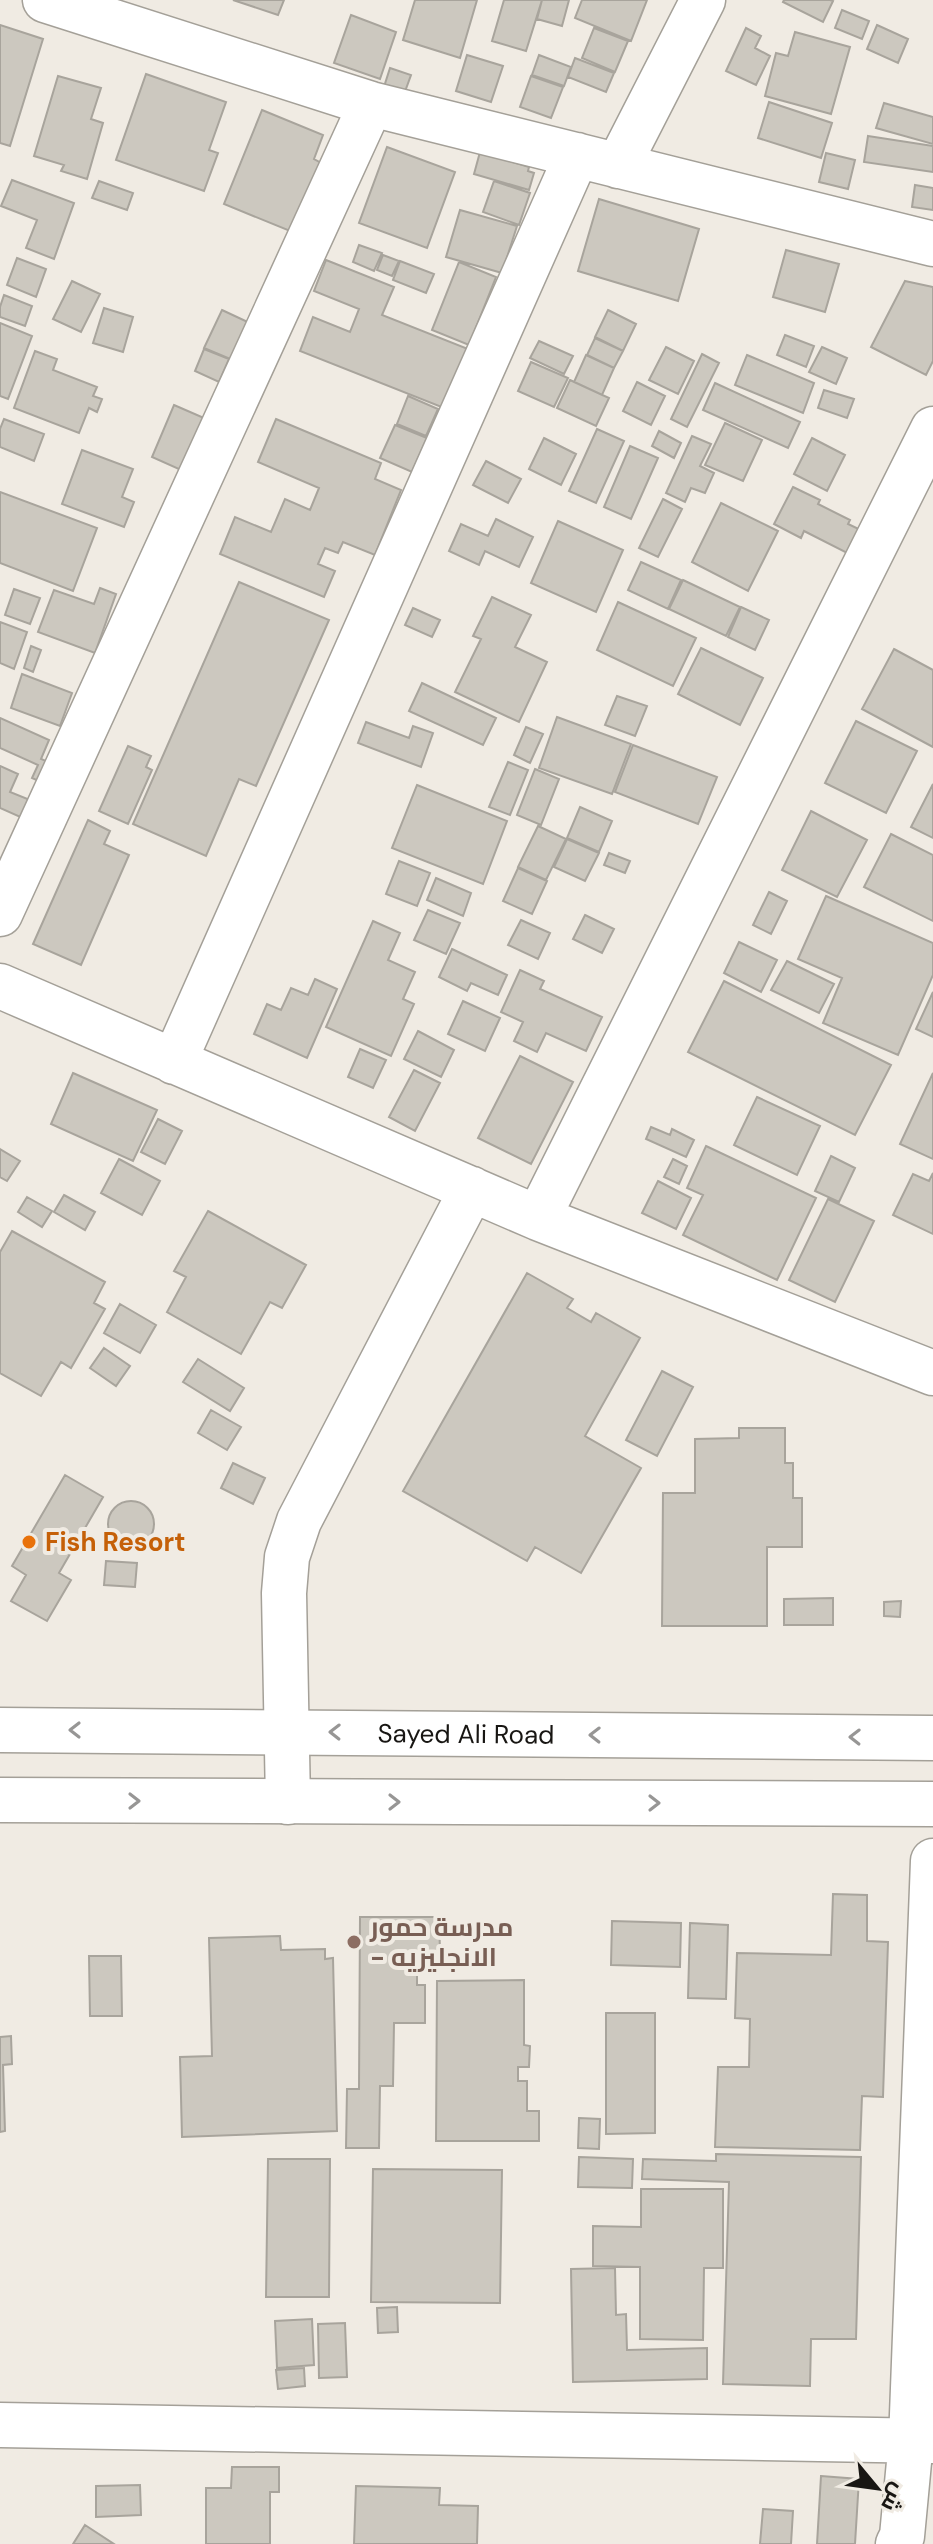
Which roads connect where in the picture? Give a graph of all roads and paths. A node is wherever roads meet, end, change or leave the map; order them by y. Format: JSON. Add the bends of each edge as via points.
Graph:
{"nodes":[{"id":1,"x":45,"y":0,"type":"edge"},
{"id":2,"x":703,"y":0,"type":"edge"},
{"id":3,"x":371,"y":104,"type":"junction"},
{"id":4,"x":577,"y":155,"type":"junction"},
{"id":5,"x":618,"y":166,"type":"junction"},
{"id":6,"x":933,"y":244,"type":"edge"},
{"id":7,"x":933,"y":429,"type":"edge"},
{"id":8,"x":0,"y":914,"type":"edge"},
{"id":9,"x":0,"y":986,"type":"edge"},
{"id":10,"x":174,"y":1062,"type":"junction"},
{"id":11,"x":472,"y":1189,"type":"junction"},
{"id":12,"x":538,"y":1218,"type":"junction"},
{"id":13,"x":933,"y":1373,"type":"edge"},
{"id":14,"x":0,"y":1730,"type":"edge"},
{"id":15,"x":286,"y":1732,"type":"junction"},
{"id":16,"x":933,"y":1738,"type":"edge"},
{"id":17,"x":0,"y":1800,"type":"edge"},
{"id":18,"x":288,"y":1802,"type":"junction"},
{"id":19,"x":933,"y":1804,"type":"edge"},
{"id":20,"x":933,"y":1861,"type":"edge"},
{"id":21,"x":0,"y":2425,"type":"edge"},
{"id":22,"x":922,"y":2441,"type":"edge"},
{"id":23,"x":898,"y":2544,"type":"edge"}],
"edges":[{"from":1,"to":3,"type":"street"},
{"from":2,"to":5,"type":"street"},
{"from":3,"to":4,"type":"street"},
{"from":3,"to":8,"type":"street"},
{"from":4,"to":5,"type":"street"},
{"from":4,"to":10,"type":"street"},
{"from":5,"to":6,"type":"street"},
{"from":7,"to":12,"type":"street"},
{"from":9,"to":10,"type":"street"},
{"from":10,"to":11,"type":"street"},
{"from":11,"to":12,"type":"street"},
{"from":11,"to":15,"type":"street","via":[[299,1521],[287,1557],[284,1593]]},
{"from":12,"to":13,"type":"street"},
{"from":15,"to":14,"type":"street","name":"Sayed Ali Road","one_way":true},
{"from":16,"to":15,"type":"street","name":"Sayed Ali Road","one_way":true},
{"from":15,"to":18,"type":"street"},
{"from":17,"to":18,"type":"street","one_way":true},
{"from":18,"to":19,"type":"street","one_way":true},
{"from":20,"to":22,"type":"street"},
{"from":21,"to":22,"type":"street"},
{"from":22,"to":23,"type":"street"}]}
